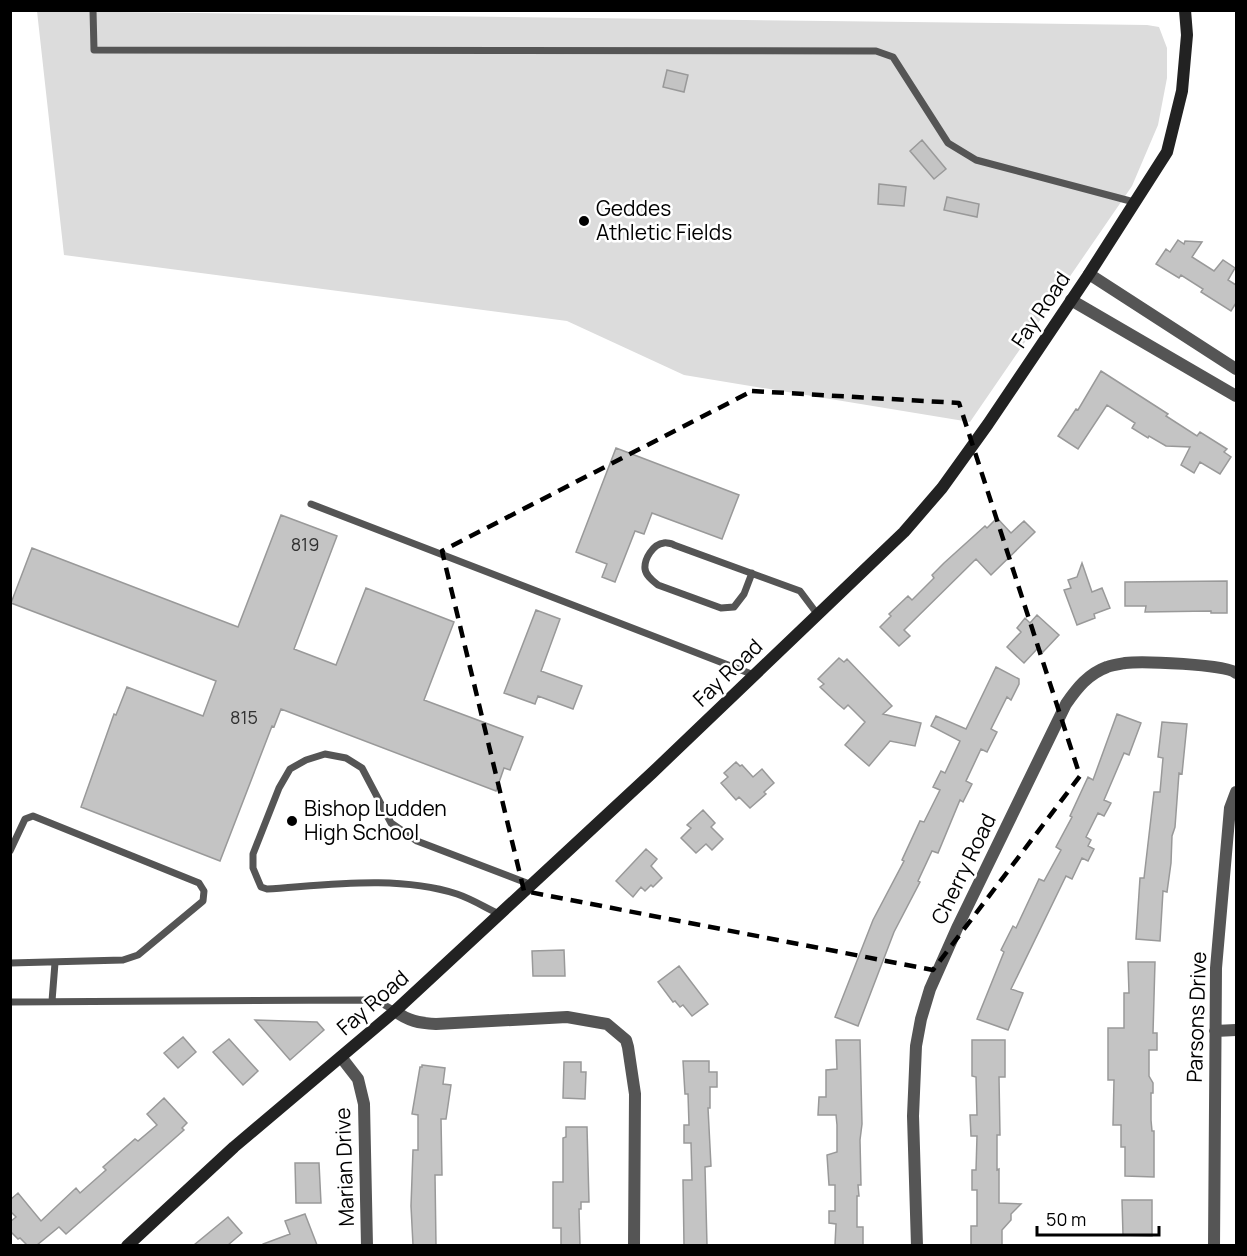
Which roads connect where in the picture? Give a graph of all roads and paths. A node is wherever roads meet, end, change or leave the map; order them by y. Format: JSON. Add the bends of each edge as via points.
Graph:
{"nodes":[{"id":1,"x":93,"y":10,"type":"edge"},
{"id":2,"x":1185,"y":10,"type":"edge"},
{"id":3,"x":1134,"y":202,"type":"junction"},
{"id":4,"x":1089,"y":274,"type":"junction"},
{"id":5,"x":1071,"y":300,"type":"junction"},
{"id":6,"x":1236,"y":369,"type":"edge"},
{"id":7,"x":1236,"y":396,"type":"edge"},
{"id":8,"x":311,"y":504,"type":"dead end"},
{"id":9,"x":752,"y":573,"type":"junction"},
{"id":10,"x":818,"y":615,"type":"junction"},
{"id":11,"x":1236,"y":673,"type":"edge"},
{"id":12,"x":754,"y":675,"type":"junction"},
{"id":13,"x":1236,"y":792,"type":"edge"},
{"id":14,"x":10,"y":851,"type":"edge"},
{"id":15,"x":532,"y":885,"type":"junction"},
{"id":16,"x":500,"y":914,"type":"junction"},
{"id":17,"x":10,"y":963,"type":"edge"},
{"id":18,"x":55,"y":963,"type":"junction"},
{"id":19,"x":52,"y":1001,"type":"junction"},
{"id":20,"x":10,"y":1002,"type":"edge"},
{"id":21,"x":395,"y":1011,"type":"junction"},
{"id":22,"x":1236,"y":1030,"type":"edge"},
{"id":23,"x":1215,"y":1031,"type":"junction"},
{"id":24,"x":342,"y":1057,"type":"junction"},
{"id":25,"x":127,"y":1245,"type":"edge"},
{"id":26,"x":367,"y":1245,"type":"edge"},
{"id":27,"x":634,"y":1245,"type":"edge"},
{"id":28,"x":917,"y":1245,"type":"edge"},
{"id":29,"x":1214,"y":1245,"type":"edge"}],
"edges":[{"from":1,"to":3,"type":"lane","via":[[94,51],[876,51],[893,57],[948,143],[976,159]]},
{"from":2,"to":3,"type":"street","name":"Fay Road","via":[[1182,91],[1167,152]]},
{"from":3,"to":4,"type":"street","name":"Fay Road"},
{"from":4,"to":5,"type":"street","name":"Fay Road"},
{"from":4,"to":6,"type":"street"},
{"from":5,"to":7,"type":"street"},
{"from":5,"to":10,"type":"street","name":"Fay Road","via":[[942,488],[904,532]]},
{"from":8,"to":12,"type":"lane"},
{"from":9,"to":9,"type":"lane","via":[[664,542],[654,546],[645,570],[658,585],[721,608],[734,607]]},
{"from":9,"to":10,"type":"lane","via":[[800,591]]},
{"from":10,"to":12,"type":"street","name":"Fay Road"},
{"from":11,"to":28,"type":"street","name":"Cherry Road","via":[[1217,666],[1126,663],[1105,668],[1079,684],[1066,704],[958,926],[921,1019],[913,1116]]},
{"from":12,"to":15,"type":"street","name":"Fay Road"},
{"from":13,"to":23,"type":"street","name":"Parsons Drive","via":[[1229,819],[1216,968]]},
{"from":14,"to":18,"type":"lane","via":[[25,819],[33,816],[199,883],[204,891],[203,901],[138,955],[123,960]]},
{"from":15,"to":16,"type":"street","name":"Fay Road"},
{"from":15,"to":16,"type":"lane","via":[[417,841],[392,823],[362,768],[346,758],[325,754],[290,769],[253,855],[253,868],[261,887],[422,885],[459,895]]},
{"from":16,"to":21,"type":"street","name":"Fay Road"},
{"from":17,"to":18,"type":"lane"},
{"from":18,"to":19,"type":"lane"},
{"from":19,"to":20,"type":"lane"},
{"from":19,"to":21,"type":"lane","via":[[363,1000],[381,1003]]},
{"from":21,"to":24,"type":"street","name":"Fay Road"},
{"from":21,"to":27,"type":"street","via":[[404,1019],[436,1024],[567,1017],[607,1024],[626,1040],[635,1094]]},
{"from":22,"to":23,"type":"street"},
{"from":23,"to":29,"type":"street","name":"Parsons Drive"},
{"from":24,"to":25,"type":"street","name":"Fay Road","via":[[234,1147]]},
{"from":24,"to":26,"type":"street","name":"Marian Drive","via":[[358,1079],[364,1104]]}]}
